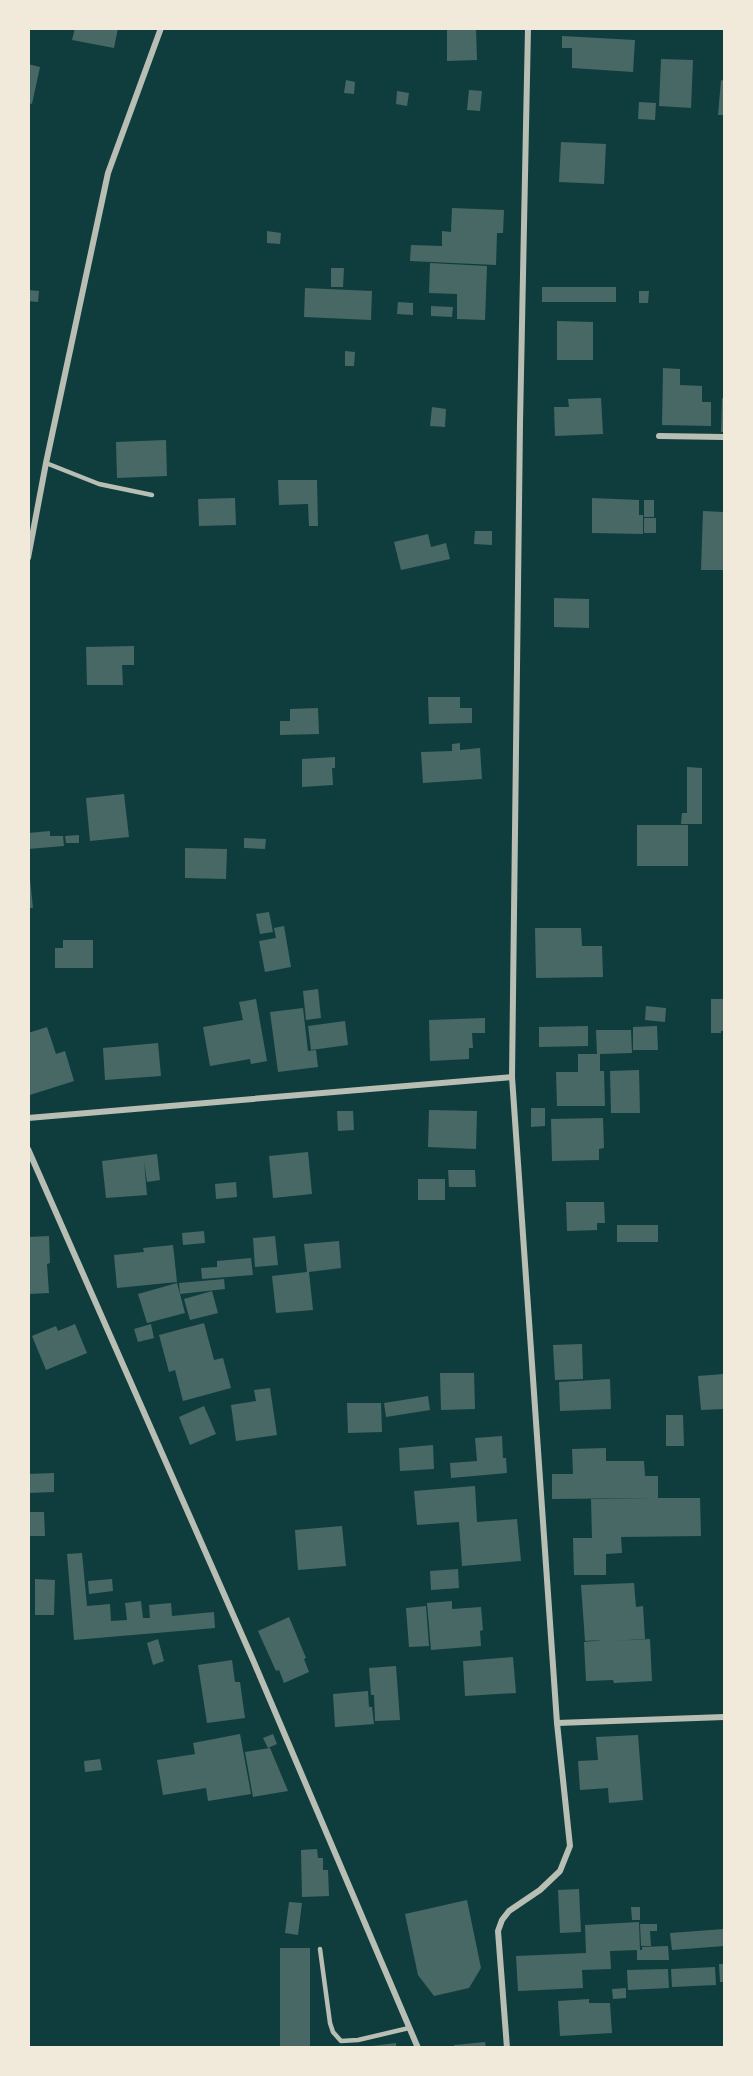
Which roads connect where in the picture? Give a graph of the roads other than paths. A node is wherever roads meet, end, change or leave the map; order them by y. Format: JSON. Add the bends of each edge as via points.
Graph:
{"nodes":[{"id":1,"x":161,"y":28,"type":"edge"},
{"id":2,"x":528,"y":28,"type":"edge"},
{"id":3,"x":658,"y":436,"type":"dead end"},
{"id":4,"x":724,"y":438,"type":"edge"},
{"id":5,"x":46,"y":463,"type":"junction"},
{"id":6,"x":152,"y":495,"type":"dead end"},
{"id":7,"x":28,"y":558,"type":"edge"},
{"id":8,"x":512,"y":1077,"type":"junction"},
{"id":9,"x":28,"y":1118,"type":"edge"},
{"id":10,"x":28,"y":1149,"type":"edge"},
{"id":11,"x":724,"y":1717,"type":"edge"},
{"id":12,"x":557,"y":1722,"type":"junction"},
{"id":13,"x":320,"y":1949,"type":"dead end"},
{"id":14,"x":409,"y":2028,"type":"junction"},
{"id":15,"x":418,"y":2048,"type":"edge"},
{"id":16,"x":507,"y":2048,"type":"edge"}],
"edges":[{"from":1,"to":5,"type":"street","via":[[108,173]]},
{"from":2,"to":8,"type":"street"},
{"from":3,"to":4,"type":"street"},
{"from":5,"to":6,"type":"lane","via":[[99,484]]},
{"from":5,"to":7,"type":"street"},
{"from":8,"to":9,"type":"street"},
{"from":8,"to":12,"type":"street"},
{"from":10,"to":14,"type":"street","via":[[253,1660]]},
{"from":11,"to":12,"type":"street"},
{"from":12,"to":16,"type":"street","via":[[570,1846],[560,1871],[509,1911],[498,1931]]},
{"from":13,"to":14,"type":"lane","via":[[330,2023],[341,2041]]},
{"from":14,"to":15,"type":"street"}]}
